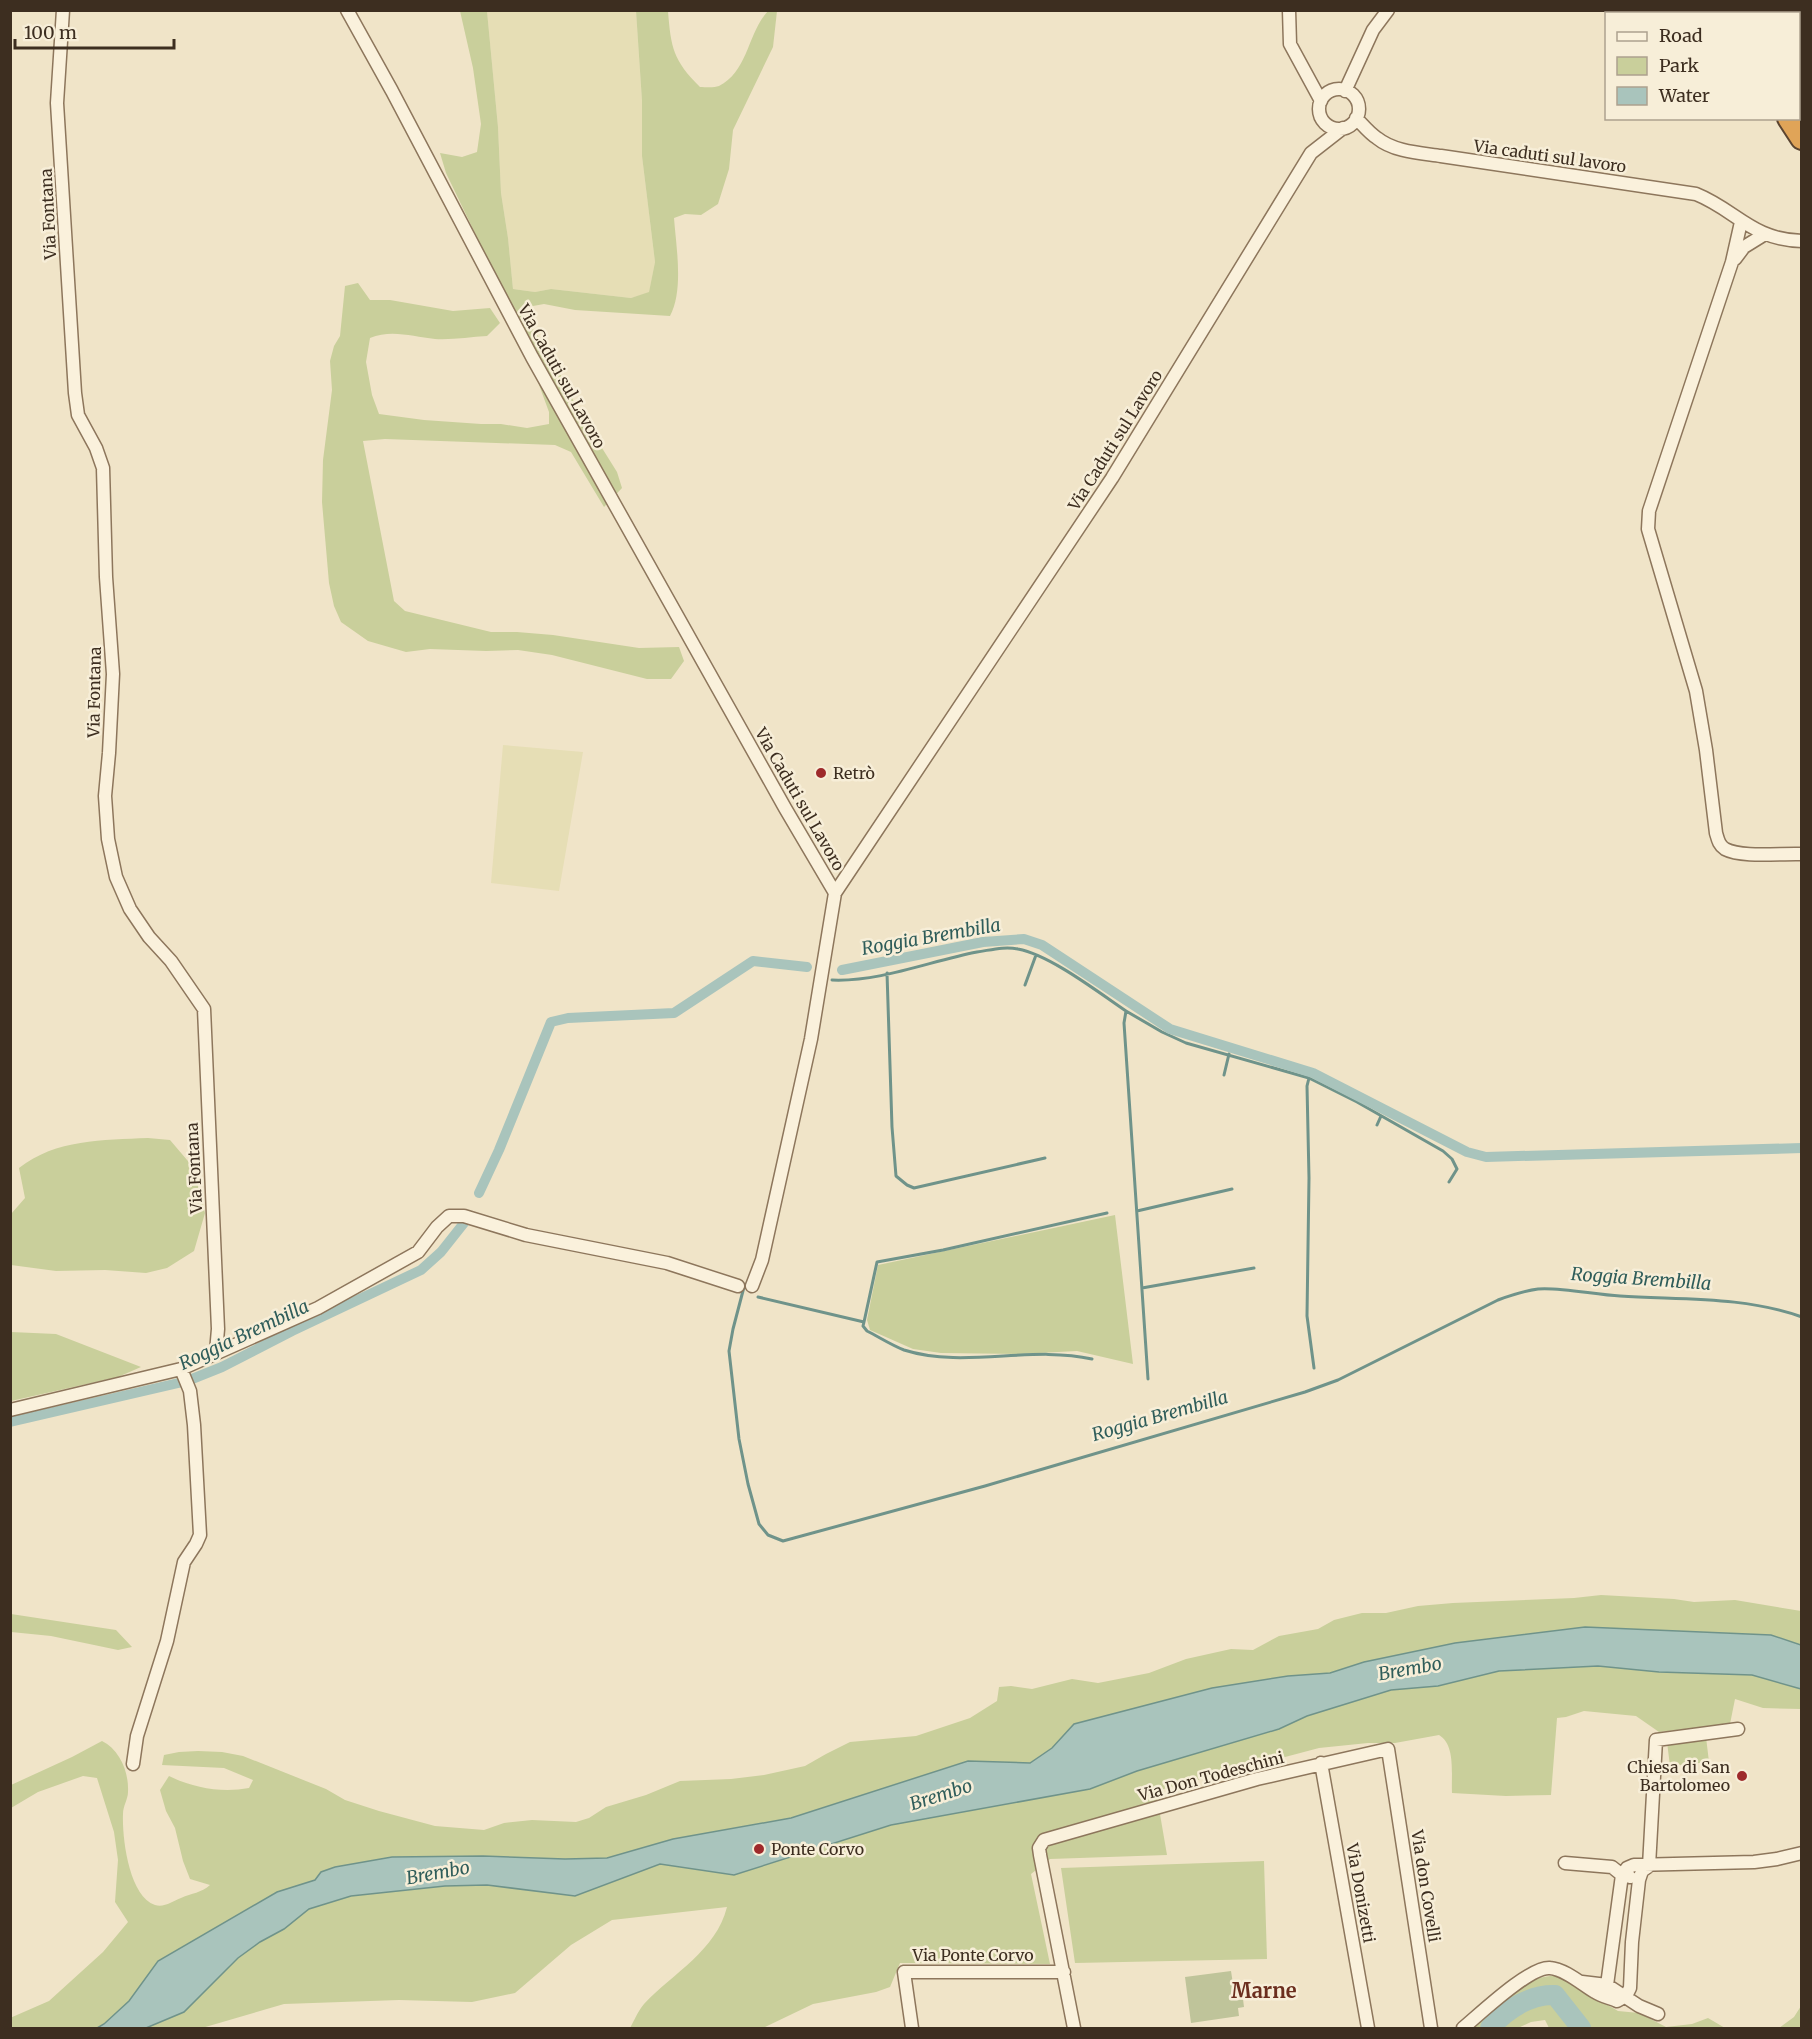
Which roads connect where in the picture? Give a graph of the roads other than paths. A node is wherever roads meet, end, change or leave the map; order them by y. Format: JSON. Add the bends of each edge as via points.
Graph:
{"nodes":[{"id":1,"x":63,"y":10,"type":"edge"},
{"id":2,"x":347,"y":10,"type":"edge"},
{"id":3,"x":1295,"y":10,"type":"edge"},
{"id":4,"x":1388,"y":10,"type":"edge"},
{"id":5,"x":1289,"y":11,"type":"edge"},
{"id":6,"x":1346,"y":91,"type":"junction"},
{"id":7,"x":1321,"y":101,"type":"junction"},
{"id":8,"x":1356,"y":118,"type":"junction"},
{"id":9,"x":1790,"y":120,"type":"edge"},
{"id":10,"x":1343,"y":128,"type":"junction"},
{"id":11,"x":1802,"y":138,"type":"edge"},
{"id":12,"x":1741,"y":222,"type":"junction"},
{"id":13,"x":1765,"y":234,"type":"junction"},
{"id":14,"x":1802,"y":241,"type":"edge"},
{"id":15,"x":1732,"y":262,"type":"junction"},
{"id":16,"x":1802,"y":854,"type":"edge"},
{"id":17,"x":835,"y":893,"type":"junction"},
{"id":18,"x":738,"y":1286,"type":"dead end"},
{"id":19,"x":752,"y":1286,"type":"dead end"},
{"id":20,"x":216,"y":1352,"type":"junction"},
{"id":21,"x":182,"y":1371,"type":"junction"},
{"id":22,"x":10,"y":1410,"type":"edge"},
{"id":23,"x":1738,"y":1729,"type":"dead end"},
{"id":24,"x":1388,"y":1749,"type":"joint"},
{"id":25,"x":1321,"y":1763,"type":"junction"},
{"id":26,"x":133,"y":1764,"type":"dead end"},
{"id":27,"x":1802,"y":1852,"type":"edge"},
{"id":28,"x":1565,"y":1863,"type":"dead end"},
{"id":29,"x":1649,"y":1866,"type":"junction"},
{"id":30,"x":1622,"y":1875,"type":"junction"},
{"id":31,"x":1639,"y":1880,"type":"junction"},
{"id":32,"x":1064,"y":1972,"type":"junction"},
{"id":33,"x":1582,"y":1982,"type":"junction"},
{"id":34,"x":1606,"y":1985,"type":"junction"},
{"id":35,"x":1626,"y":1996,"type":"junction"},
{"id":36,"x":1658,"y":2014,"type":"dead end"},
{"id":37,"x":912,"y":2028,"type":"edge"},
{"id":38,"x":1074,"y":2028,"type":"edge"},
{"id":39,"x":1368,"y":2028,"type":"edge"},
{"id":40,"x":1431,"y":2028,"type":"edge"},
{"id":41,"x":1463,"y":2028,"type":"edge"}],
"edges":[{"from":1,"to":20,"type":"street","name":"Via Fontana","via":[[57,103],[75,393],[78,415],[103,468],[113,674],[105,796],[108,839],[116,877],[130,909],[204,1009]]},
{"from":2,"to":17,"type":"street","name":"Via Caduti sul Lavoro","via":[[532,357]]},
{"from":3,"to":5,"type":"street"},
{"from":4,"to":6,"type":"street","via":[[1373,30]]},
{"from":5,"to":7,"type":"street","via":[[1290,44]]},
{"from":6,"to":7,"type":"street","via":[[1334,90]]},
{"from":6,"to":8,"type":"street","via":[[1356,99]]},
{"from":7,"to":10,"type":"street","via":[[1320,113],[1326,124]]},
{"from":8,"to":10,"type":"street","name":"Via Caduti sul Lavoro"},
{"from":8,"to":12,"type":"street","name":"Via caduti sul lavoro","via":[[1384,143],[1399,148],[1696,194],[1710,199]]},
{"from":9,"to":11,"type":"highway"},
{"from":10,"to":17,"type":"street","name":"Via Caduti sul Lavoro","via":[[1311,153],[1112,478]]},
{"from":12,"to":13,"type":"street","name":"Via caduti sul lavoro"},
{"from":12,"to":15,"type":"street"},
{"from":13,"to":14,"type":"street","name":"Via caduti sul lavoro"},
{"from":13,"to":15,"type":"street","via":[[1744,247]]},
{"from":15,"to":16,"type":"street","via":[[1649,512],[1648,529],[1696,692],[1719,843],[1737,853]]},
{"from":17,"to":19,"type":"street","via":[[811,1039],[762,1260]]},
{"from":18,"to":20,"type":"street","via":[[667,1263],[526,1235],[464,1216],[449,1216],[418,1252],[318,1308]]},
{"from":20,"to":21,"type":"street"},
{"from":21,"to":22,"type":"street"},
{"from":21,"to":26,"type":"street","via":[[190,1390],[194,1425],[200,1535],[184,1562],[167,1641],[136,1736]]},
{"from":23,"to":29,"type":"street","via":[[1656,1740]]},
{"from":24,"to":25,"type":"street","name":"Via Don Todeschini"},
{"from":24,"to":40,"type":"street","name":"Via don Covelli"},
{"from":25,"to":32,"type":"street","name":"Via Don Todeschini","via":[[1044,1840],[1040,1855]]},
{"from":25,"to":39,"type":"street","name":"Via Donizetti"},
{"from":27,"to":29,"type":"street","via":[[1754,1862]]},
{"from":28,"to":30,"type":"street","via":[[1612,1867]]},
{"from":29,"to":30,"type":"street","via":[[1634,1865]]},
{"from":29,"to":31,"type":"street"},
{"from":30,"to":31,"type":"street"},
{"from":30,"to":34,"type":"street"},
{"from":31,"to":35,"type":"street","via":[[1630,1988]]},
{"from":32,"to":37,"type":"street","name":"Via Ponte Corvo","via":[[904,1972]]},
{"from":32,"to":38,"type":"street"},
{"from":33,"to":34,"type":"street"},
{"from":33,"to":35,"type":"street","via":[[1617,2001]]},
{"from":33,"to":41,"type":"street","via":[[1551,1968],[1536,1970]]},
{"from":34,"to":35,"type":"street"},
{"from":35,"to":36,"type":"street"}]}
